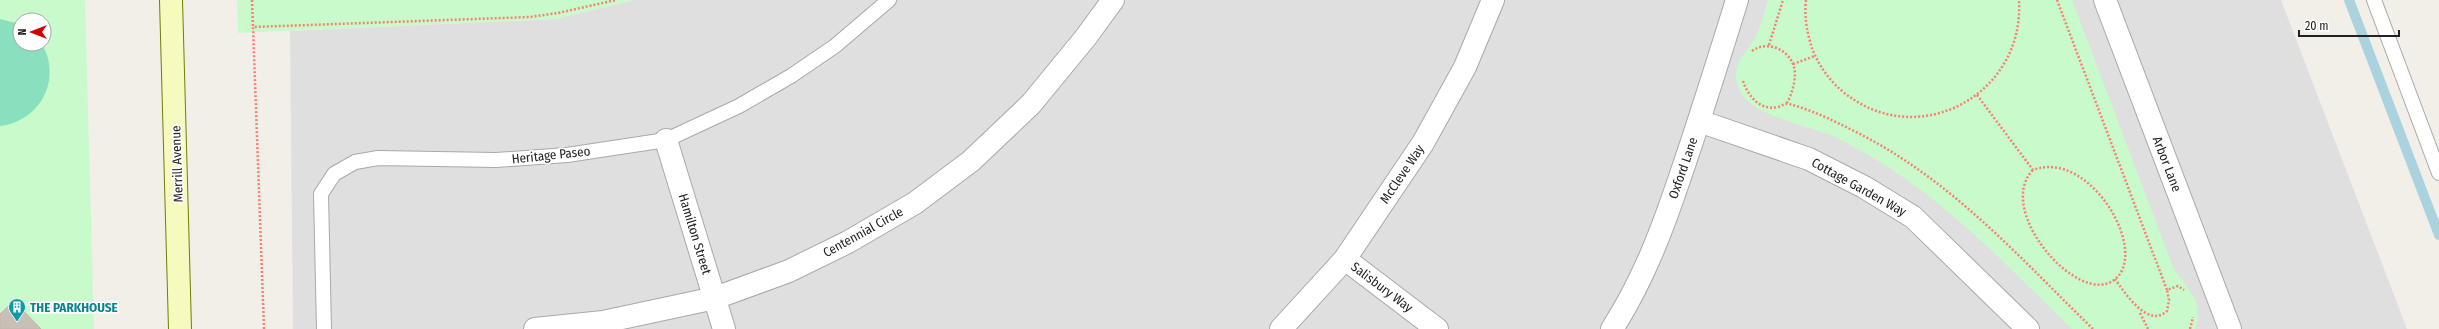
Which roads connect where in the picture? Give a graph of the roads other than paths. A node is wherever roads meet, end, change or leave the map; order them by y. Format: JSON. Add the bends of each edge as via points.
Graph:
{"nodes":[{"id":1,"x":171,"y":0,"type":"edge"},
{"id":2,"x":889,"y":0,"type":"edge"},
{"id":3,"x":1113,"y":0,"type":"edge"},
{"id":4,"x":1493,"y":0,"type":"edge"},
{"id":5,"x":1737,"y":0,"type":"edge"},
{"id":6,"x":2105,"y":0,"type":"edge"},
{"id":7,"x":2374,"y":0,"type":"edge"},
{"id":8,"x":1699,"y":121,"type":"junction"},
{"id":9,"x":666,"y":140,"type":"junction"},
{"id":10,"x":2439,"y":173,"type":"edge"},
{"id":11,"x":1345,"y":259,"type":"junction"},
{"id":12,"x":715,"y":298,"type":"junction"},
{"id":13,"x":180,"y":329,"type":"edge"},
{"id":14,"x":324,"y":329,"type":"edge"},
{"id":15,"x":535,"y":329,"type":"edge"},
{"id":16,"x":724,"y":329,"type":"edge"},
{"id":17,"x":1281,"y":329,"type":"edge"},
{"id":18,"x":1437,"y":329,"type":"edge"},
{"id":19,"x":1612,"y":329,"type":"edge"},
{"id":20,"x":2028,"y":329,"type":"edge"},
{"id":21,"x":2230,"y":329,"type":"edge"}],
"edges":[{"from":1,"to":13,"type":"main road","name":"Merrill Avenue"},
{"from":2,"to":9,"type":"lane","name":"Heritage Paseo","via":[[834,46],[791,76],[739,106]]},
{"from":3,"to":12,"type":"street","name":"Centennial Circle","via":[[1031,104],[971,161],[915,203],[848,242],[789,271]]},
{"from":4,"to":11,"type":"street","name":"McCleve Way","via":[[1465,67],[1423,143]]},
{"from":5,"to":8,"type":"street","name":"Oxford Lane"},
{"from":6,"to":21,"type":"street","name":"Arbor Lane"},
{"from":7,"to":10,"type":"lane"},
{"from":8,"to":19,"type":"street","name":"Oxford Lane","via":[[1661,232],[1630,302]]},
{"from":8,"to":20,"type":"street","name":"Cottage Garden Way","via":[[1810,159],[1864,187],[1906,213],[1955,256]]},
{"from":9,"to":12,"type":"street","name":"Hamilton Street"},
{"from":9,"to":14,"type":"lane","name":"Heritage Paseo","via":[[567,155],[496,160],[378,158],[355,162],[334,174],[321,194]]},
{"from":11,"to":17,"type":"street","name":"McCleve Way"},
{"from":11,"to":18,"type":"street","name":"Salisbury Way"},
{"from":12,"to":15,"type":"street","name":"Centennial Circle","via":[[603,322]]},
{"from":12,"to":16,"type":"street","name":"Hamilton Street"}]}
